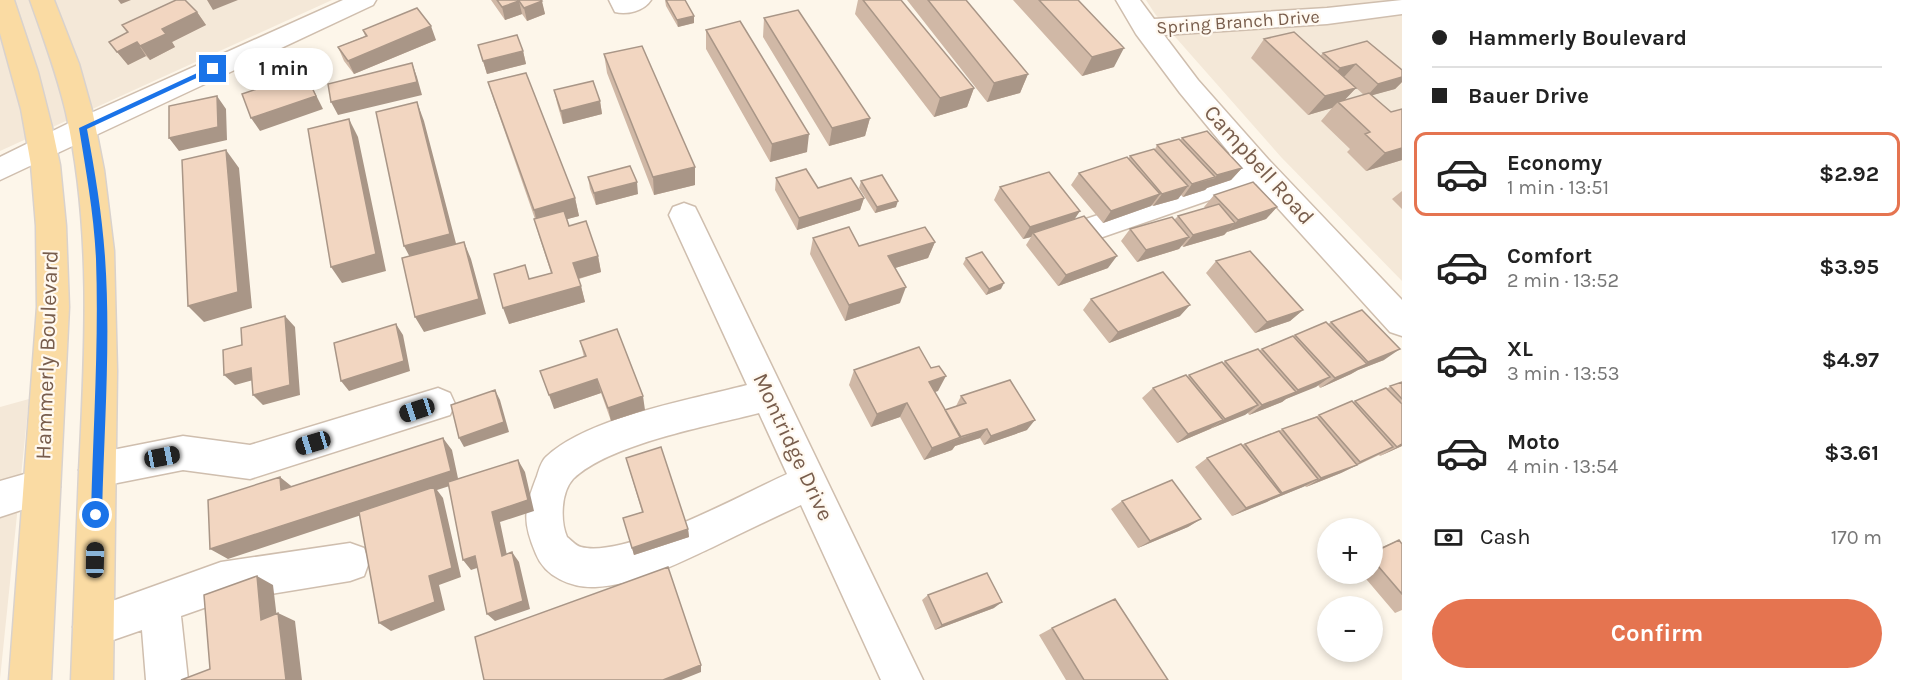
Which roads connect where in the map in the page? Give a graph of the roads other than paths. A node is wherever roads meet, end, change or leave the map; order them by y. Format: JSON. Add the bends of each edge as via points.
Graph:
{"nodes":[{"id":1,"x":2,"y":0,"type":"edge"},
{"id":2,"x":42,"y":0,"type":"edge"},
{"id":3,"x":364,"y":0,"type":"edge"},
{"id":4,"x":621,"y":0,"type":"edge"},
{"id":5,"x":639,"y":0,"type":"edge"},
{"id":6,"x":1128,"y":0,"type":"edge"},
{"id":7,"x":1402,"y":6,"type":"edge"},
{"id":8,"x":1145,"y":28,"type":"junction"},
{"id":9,"x":83,"y":128,"type":"junction"},
{"id":10,"x":43,"y":149,"type":"junction"},
{"id":11,"x":0,"y":169,"type":"edge"},
{"id":12,"x":1263,"y":171,"type":"junction"},
{"id":13,"x":684,"y":215,"type":"dead end"},
{"id":14,"x":1094,"y":228,"type":"edge"},
{"id":15,"x":1402,"y":322,"type":"edge"},
{"id":16,"x":769,"y":395,"type":"junction"},
{"id":17,"x":438,"y":404,"type":"dead end"},
{"id":18,"x":97,"y":470,"type":"junction"},
{"id":19,"x":810,"y":482,"type":"junction"},
{"id":20,"x":42,"y":487,"type":"junction"},
{"id":21,"x":0,"y":499,"type":"edge"},
{"id":22,"x":350,"y":562,"type":"dead end"},
{"id":23,"x":160,"y":603,"type":"junction"},
{"id":24,"x":93,"y":627,"type":"junction"},
{"id":25,"x":30,"y":680,"type":"edge"},
{"id":26,"x":92,"y":680,"type":"edge"},
{"id":27,"x":167,"y":680,"type":"edge"},
{"id":28,"x":903,"y":680,"type":"edge"}],
"edges":[{"from":1,"to":10,"type":"main road","name":"Hammerly Boulevard","via":[[26,73]]},
{"from":2,"to":9,"type":"main road"},
{"from":3,"to":9,"type":"street"},
{"from":4,"to":5,"type":"street","via":[[624,6]]},
{"from":6,"to":8,"type":"street","name":"Campbell Road"},
{"from":7,"to":8,"type":"street","name":"Spring Branch Drive","via":[[1327,16]]},
{"from":8,"to":12,"type":"street","name":"Campbell Road","via":[[1193,91]]},
{"from":9,"to":10,"type":"street"},
{"from":9,"to":18,"type":"main road","via":[[100,258]]},
{"from":10,"to":11,"type":"street"},
{"from":10,"to":20,"type":"main road","name":"Hammerly Boulevard","via":[[53,307]]},
{"from":12,"to":14,"type":"street"},
{"from":12,"to":15,"type":"street","name":"Campbell Road"},
{"from":13,"to":16,"type":"street","name":"Montridge Drive"},
{"from":16,"to":19,"type":"street","name":"Montridge Drive"},
{"from":16,"to":19,"type":"street","via":[[627,432],[578,454],[557,471],[544,506],[546,533],[554,550],[571,565],[624,565]]},
{"from":17,"to":18,"type":"street","via":[[250,462],[183,453]]},
{"from":18,"to":20,"type":"main road"},
{"from":18,"to":24,"type":"main road"},
{"from":19,"to":28,"type":"street","name":"Montridge Drive"},
{"from":20,"to":21,"type":"street"},
{"from":20,"to":25,"type":"main road","name":"Hammerly Boulevard"},
{"from":22,"to":23,"type":"street","via":[[221,582]]},
{"from":23,"to":24,"type":"street"},
{"from":23,"to":27,"type":"street"},
{"from":24,"to":26,"type":"main road"}]}
